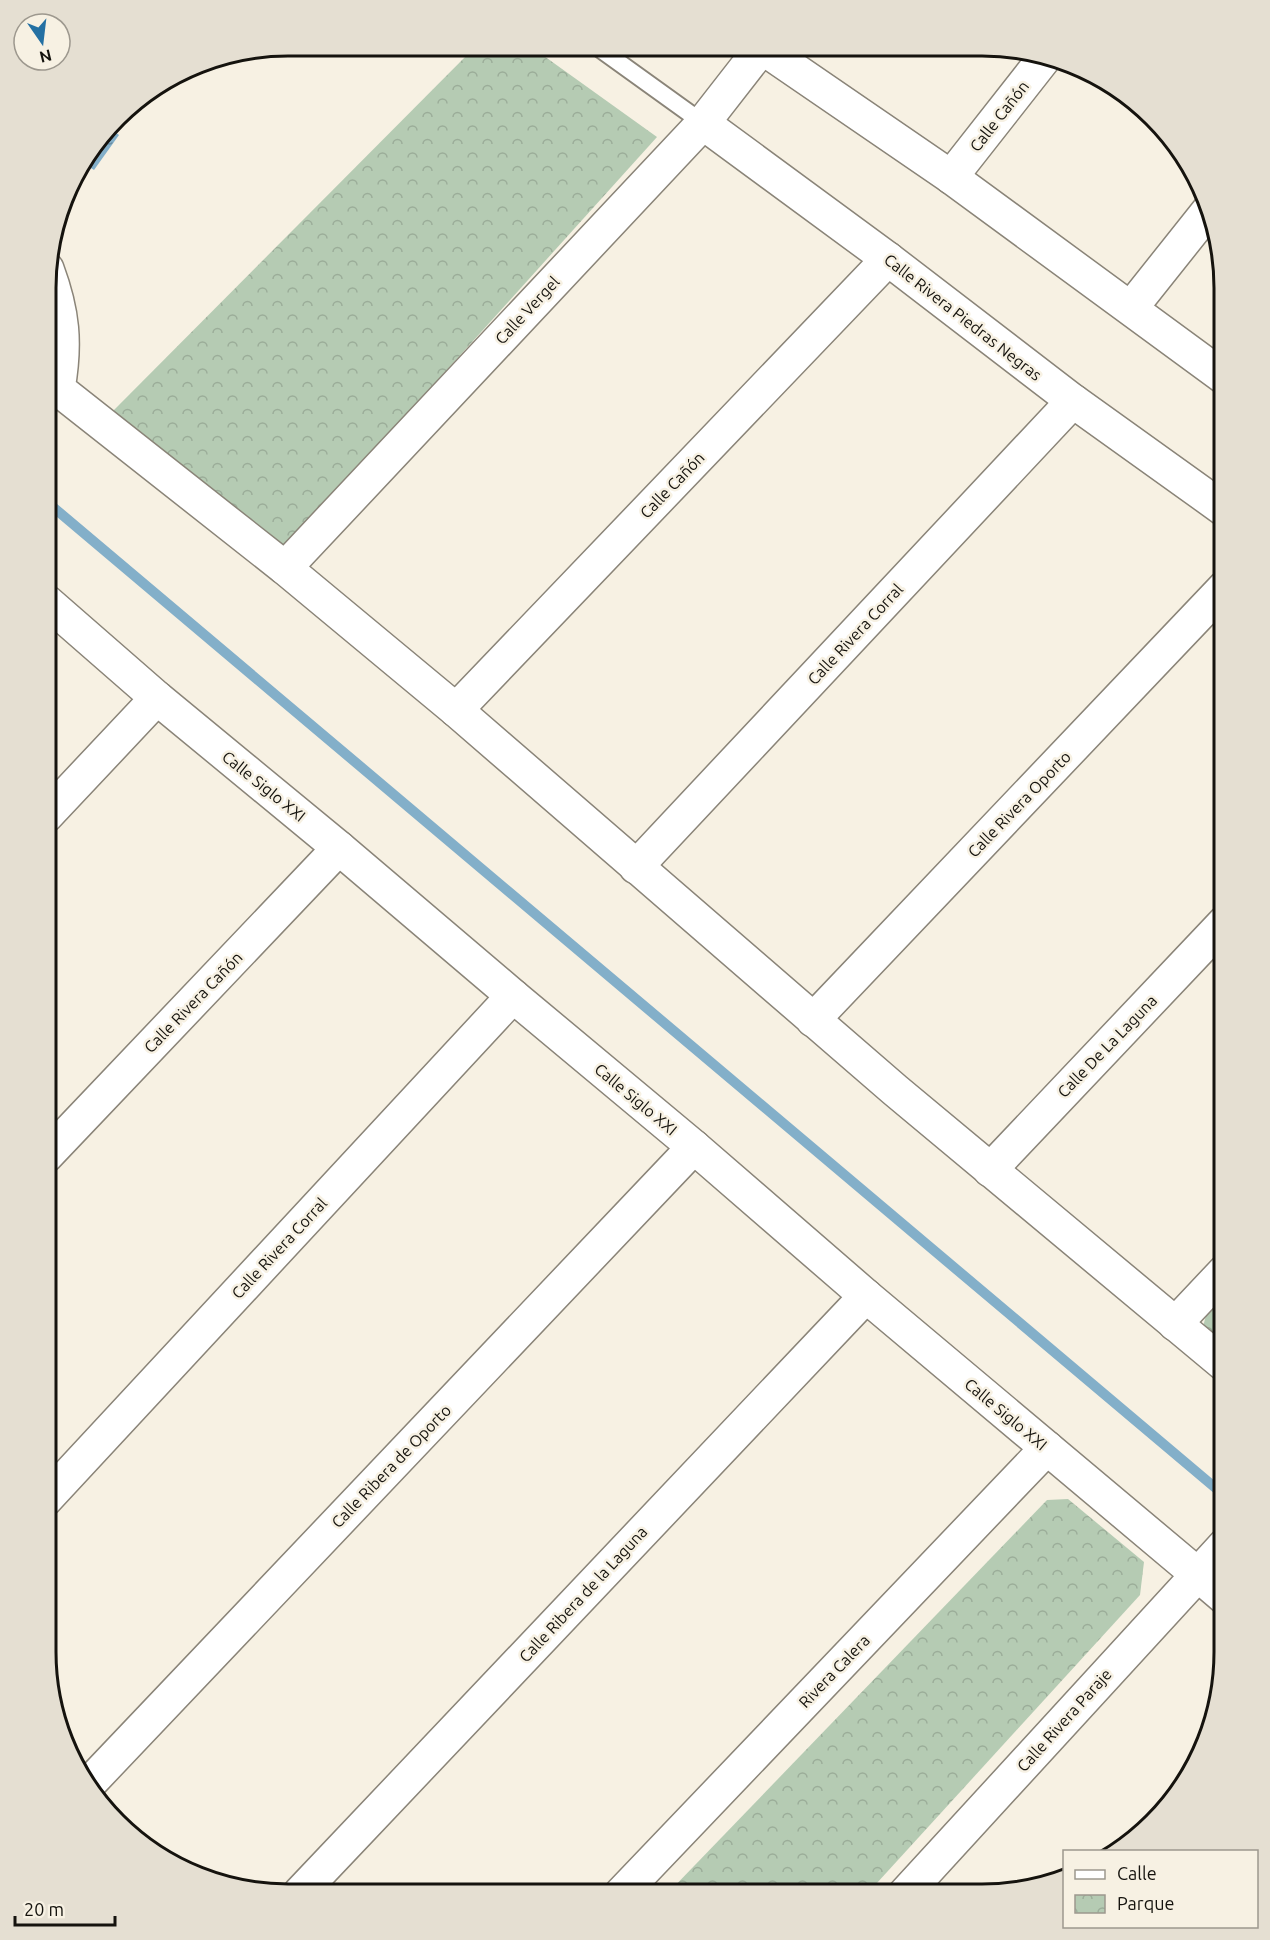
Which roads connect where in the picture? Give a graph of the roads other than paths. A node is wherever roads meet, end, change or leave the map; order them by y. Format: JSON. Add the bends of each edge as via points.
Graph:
{"nodes":[{"id":1,"x":610,"y":56,"type":"edge"},
{"id":2,"x":754,"y":56,"type":"edge"},
{"id":3,"x":774,"y":56,"type":"edge"},
{"id":4,"x":1041,"y":63,"type":"edge"},
{"id":5,"x":703,"y":123,"type":"junction"},
{"id":6,"x":951,"y":177,"type":"junction"},
{"id":7,"x":1203,"y":217,"type":"edge"},
{"id":8,"x":888,"y":259,"type":"junction"},
{"id":9,"x":56,"y":300,"type":"edge"},
{"id":10,"x":1131,"y":308,"type":"junction"},
{"id":11,"x":1214,"y":370,"type":"edge"},
{"id":12,"x":56,"y":378,"type":"edge"},
{"id":13,"x":56,"y":387,"type":"edge"},
{"id":14,"x":1073,"y":401,"type":"junction"},
{"id":15,"x":1214,"y":502,"type":"edge"},
{"id":16,"x":285,"y":568,"type":"junction"},
{"id":17,"x":1214,"y":599,"type":"edge"},
{"id":18,"x":56,"y":611,"type":"edge"},
{"id":19,"x":157,"y":698,"type":"junction"},
{"id":20,"x":456,"y":710,"type":"junction"},
{"id":21,"x":56,"y":805,"type":"edge"},
{"id":22,"x":339,"y":848,"type":"junction"},
{"id":23,"x":636,"y":867,"type":"junction"},
{"id":24,"x":1214,"y":934,"type":"edge"},
{"id":25,"x":513,"y":996,"type":"junction"},
{"id":26,"x":813,"y":1020,"type":"junction"},
{"id":27,"x":56,"y":1145,"type":"edge"},
{"id":28,"x":694,"y":1147,"type":"junction"},
{"id":29,"x":990,"y":1170,"type":"junction"},
{"id":30,"x":1214,"y":1283,"type":"edge"},
{"id":31,"x":866,"y":1296,"type":"junction"},
{"id":32,"x":1175,"y":1324,"type":"junction"},
{"id":33,"x":1214,"y":1356,"type":"edge"},
{"id":34,"x":1047,"y":1448,"type":"junction"},
{"id":35,"x":56,"y":1488,"type":"edge"},
{"id":36,"x":1214,"y":1556,"type":"edge"},
{"id":37,"x":1197,"y":1574,"type":"junction"},
{"id":38,"x":1214,"y":1588,"type":"edge"},
{"id":39,"x":94,"y":1779,"type":"edge"},
{"id":40,"x":309,"y":1884,"type":"edge"},
{"id":41,"x":631,"y":1884,"type":"edge"},
{"id":42,"x":914,"y":1884,"type":"edge"}],
"edges":[{"from":1,"to":5,"type":"lane"},
{"from":2,"to":5,"type":"street","name":"Calle Vergel"},
{"from":3,"to":6,"type":"street"},
{"from":4,"to":6,"type":"street","name":"Calle Cañón"},
{"from":5,"to":8,"type":"street","name":"Calle Rivera Piedras Negras"},
{"from":5,"to":16,"type":"street","name":"Calle Vergel"},
{"from":6,"to":10,"type":"street"},
{"from":7,"to":10,"type":"street"},
{"from":8,"to":14,"type":"street","name":"Calle Rivera Piedras Negras"},
{"from":8,"to":20,"type":"street","name":"Calle Cañón"},
{"from":9,"to":12,"type":"street","via":[[64,340],[63,363]]},
{"from":10,"to":11,"type":"street"},
{"from":13,"to":16,"type":"street"},
{"from":14,"to":15,"type":"street","name":"Calle Rivera Piedras Negras"},
{"from":14,"to":23,"type":"street","name":"Calle Rivera Corral"},
{"from":16,"to":20,"type":"street"},
{"from":17,"to":26,"type":"street","name":"Calle Rivera Oporto"},
{"from":18,"to":19,"type":"street","name":"Calle Siglo XXI"},
{"from":19,"to":21,"type":"street"},
{"from":19,"to":22,"type":"street","name":"Calle Siglo XXI"},
{"from":20,"to":23,"type":"street"},
{"from":22,"to":25,"type":"street","name":"Calle Siglo XXI"},
{"from":22,"to":27,"type":"street","name":"Calle Rivera Cañón"},
{"from":23,"to":26,"type":"street"},
{"from":24,"to":29,"type":"street","name":"Calle De La Laguna"},
{"from":25,"to":28,"type":"street","name":"Calle Siglo XXI"},
{"from":25,"to":35,"type":"street","name":"Calle Rivera Corral"},
{"from":26,"to":29,"type":"street"},
{"from":28,"to":31,"type":"street","name":"Calle Siglo XXI"},
{"from":28,"to":39,"type":"street","name":"Calle Ribera de Oporto"},
{"from":29,"to":32,"type":"street"},
{"from":30,"to":32,"type":"street"},
{"from":31,"to":34,"type":"street","name":"Calle Siglo XXI"},
{"from":31,"to":40,"type":"street","name":"Calle Ribera de la Laguna"},
{"from":32,"to":33,"type":"street"},
{"from":34,"to":37,"type":"street","name":"Calle Siglo XXI"},
{"from":34,"to":41,"type":"street","name":"Rivera Calera"},
{"from":36,"to":37,"type":"street","name":"Calle Rivera Paraje"},
{"from":37,"to":38,"type":"street","name":"Calle Siglo XXI"},
{"from":37,"to":42,"type":"street","name":"Calle Rivera Paraje"}]}
